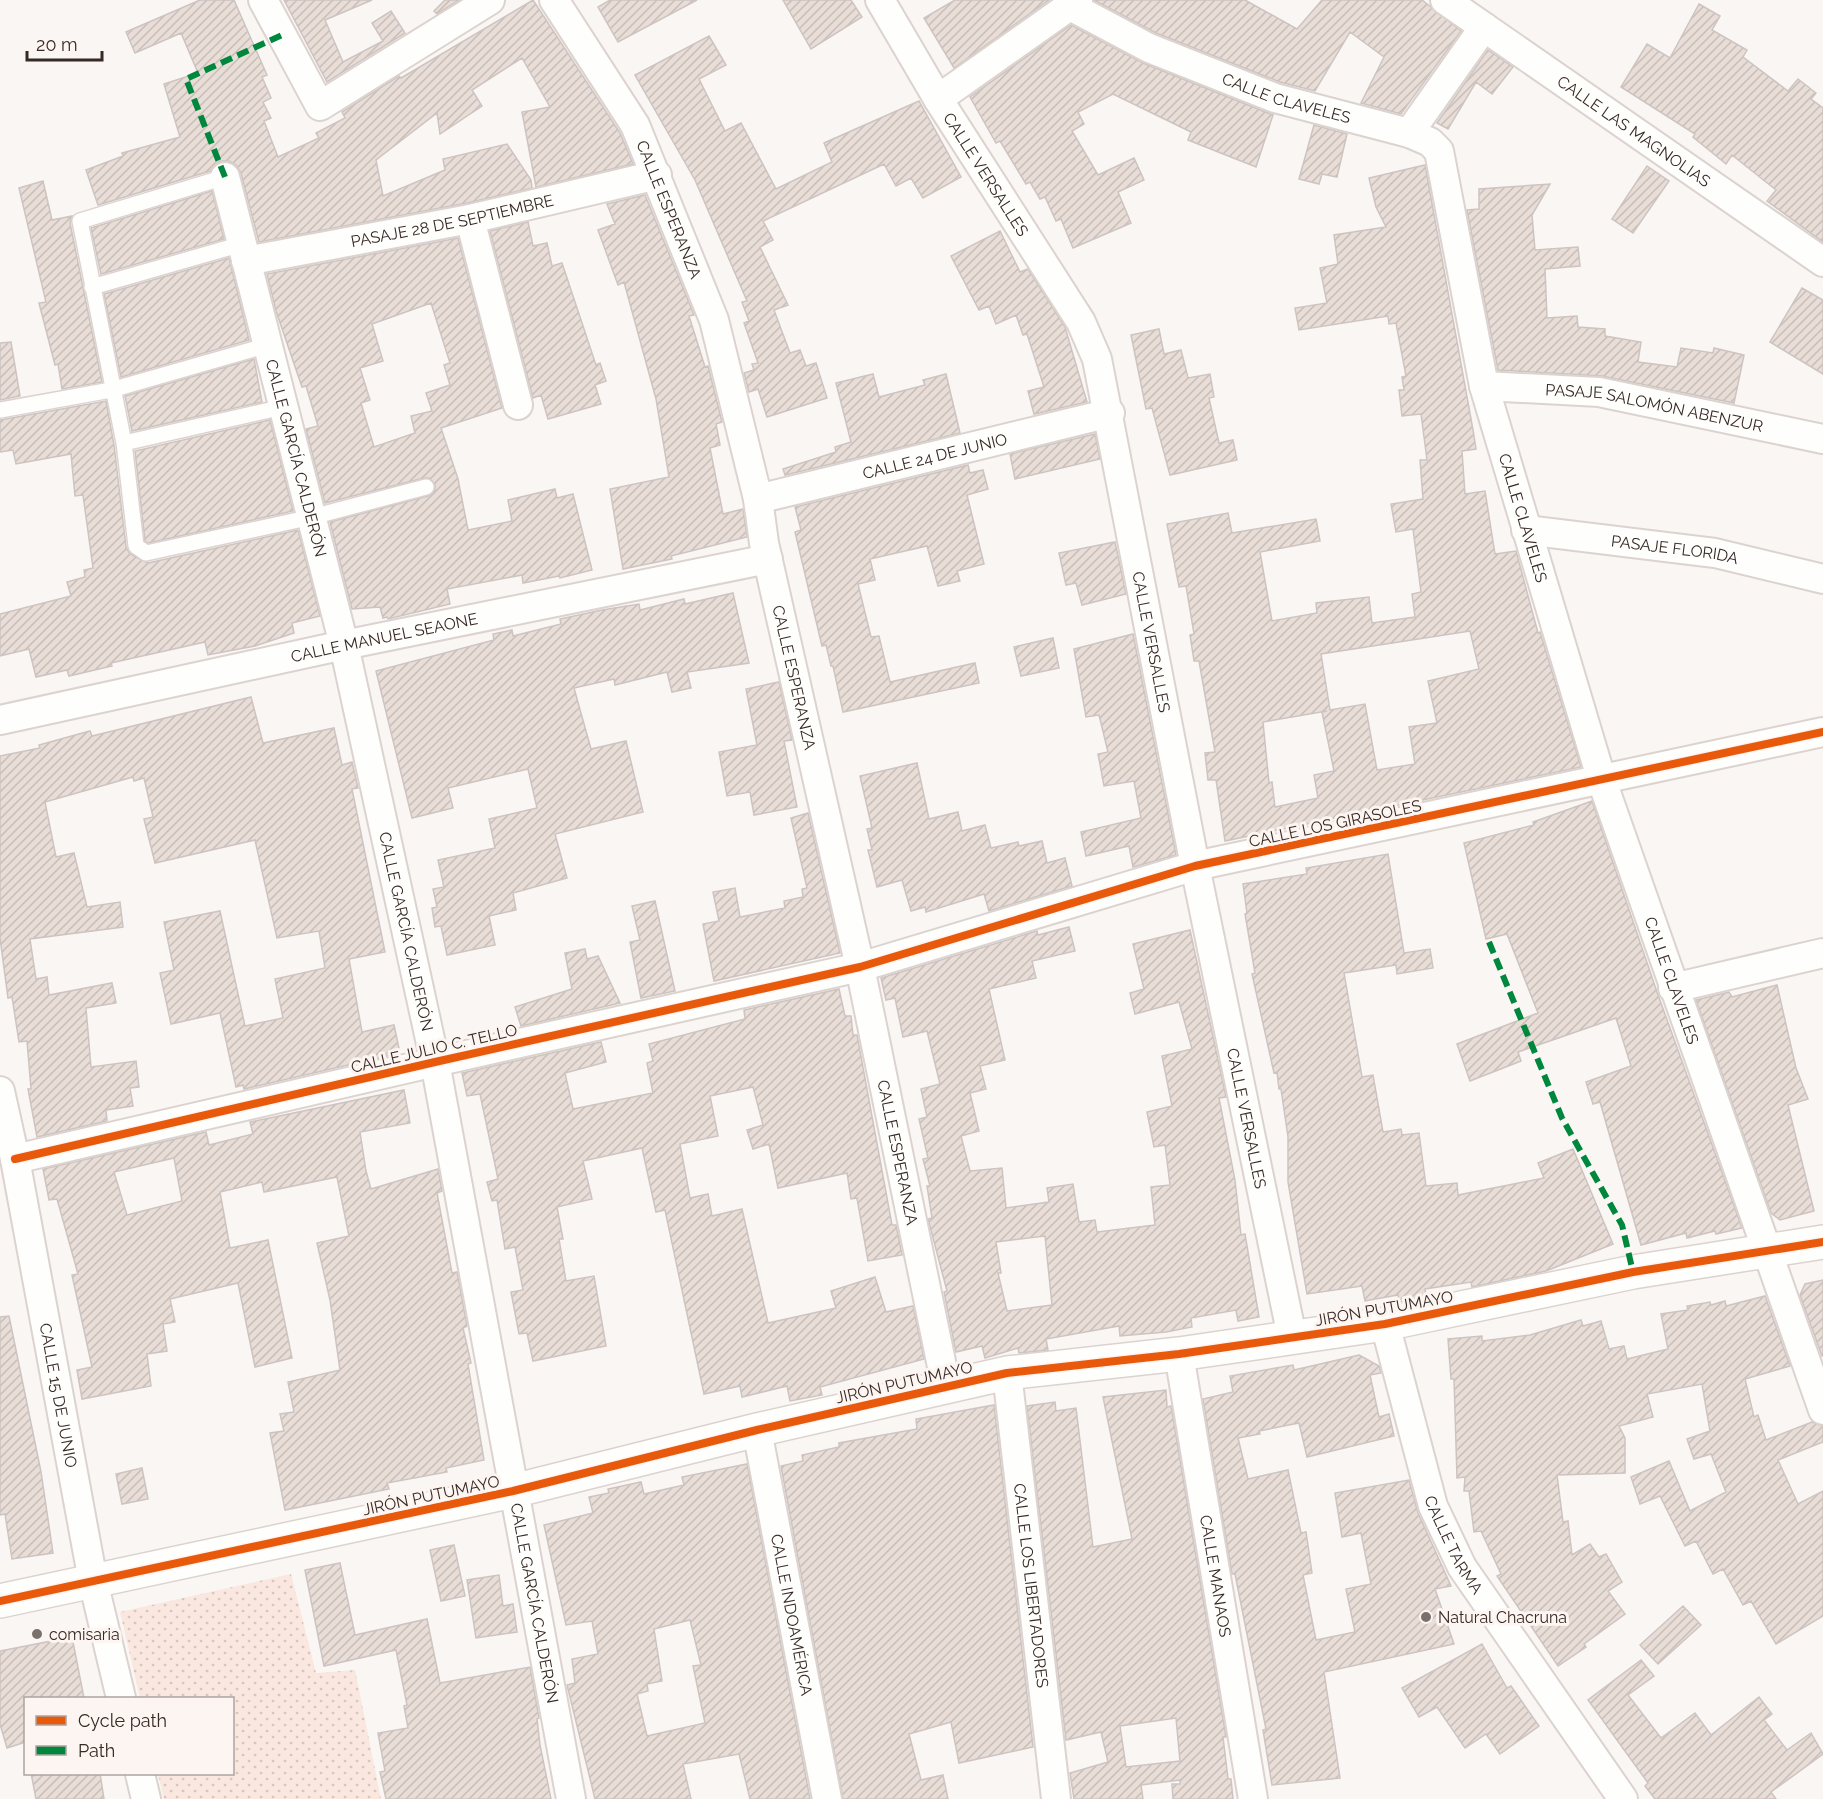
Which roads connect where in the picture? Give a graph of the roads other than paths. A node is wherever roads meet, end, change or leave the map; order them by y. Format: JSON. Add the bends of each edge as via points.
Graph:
{"nodes":[{"id":1,"x":263,"y":0,"type":"edge"},
{"id":2,"x":490,"y":0,"type":"edge"},
{"id":3,"x":554,"y":0,"type":"edge"},
{"id":4,"x":880,"y":0,"type":"edge"},
{"id":5,"x":1445,"y":0,"type":"edge"},
{"id":6,"x":1074,"y":3,"type":"edge"},
{"id":7,"x":1484,"y":27,"type":"junction"},
{"id":8,"x":938,"y":99,"type":"junction"},
{"id":9,"x":1409,"y":133,"type":"junction"},
{"id":10,"x":657,"y":175,"type":"junction"},
{"id":11,"x":225,"y":177,"type":"joint"},
{"id":12,"x":470,"y":219,"type":"junction"},
{"id":13,"x":244,"y":252,"type":"junction"},
{"id":14,"x":1823,"y":262,"type":"edge"},
{"id":15,"x":92,"y":286,"type":"junction"},
{"id":16,"x":268,"y":345,"type":"junction"},
{"id":17,"x":1484,"y":386,"type":"junction"},
{"id":18,"x":111,"y":390,"type":"junction"},
{"id":19,"x":518,"y":405,"type":"dead end"},
{"id":20,"x":283,"y":406,"type":"junction"},
{"id":21,"x":0,"y":410,"type":"edge"},
{"id":22,"x":1110,"y":413,"type":"junction"},
{"id":23,"x":1823,"y":439,"type":"edge"},
{"id":24,"x":124,"y":443,"type":"junction"},
{"id":25,"x":426,"y":487,"type":"dead end"},
{"id":26,"x":758,"y":499,"type":"junction"},
{"id":27,"x":312,"y":517,"type":"junction"},
{"id":28,"x":1526,"y":530,"type":"junction"},
{"id":29,"x":768,"y":559,"type":"junction"},
{"id":30,"x":1823,"y":579,"type":"edge"},
{"id":31,"x":345,"y":645,"type":"junction"},
{"id":32,"x":0,"y":720,"type":"edge"},
{"id":33,"x":1823,"y":732,"type":"edge"},
{"id":34,"x":1602,"y":781,"type":"junction"},
{"id":35,"x":1196,"y":866,"type":"junction"},
{"id":36,"x":1823,"y":953,"type":"edge"},
{"id":37,"x":860,"y":967,"type":"junction"},
{"id":38,"x":1673,"y":988,"type":"junction"},
{"id":39,"x":435,"y":1062,"type":"junction"},
{"id":40,"x":0,"y":1091,"type":"edge"},
{"id":41,"x":15,"y":1159,"type":"junction"},
{"id":42,"x":1823,"y":1242,"type":"edge"},
{"id":43,"x":1768,"y":1252,"type":"junction"},
{"id":44,"x":1385,"y":1324,"type":"junction"},
{"id":45,"x":1292,"y":1337,"type":"junction"},
{"id":46,"x":1179,"y":1354,"type":"junction"},
{"id":47,"x":1007,"y":1373,"type":"junction"},
{"id":48,"x":946,"y":1386,"type":"junction"},
{"id":49,"x":1823,"y":1410,"type":"edge"},
{"id":50,"x":757,"y":1430,"type":"junction"},
{"id":51,"x":513,"y":1491,"type":"junction"},
{"id":52,"x":93,"y":1581,"type":"junction"},
{"id":53,"x":0,"y":1601,"type":"edge"},
{"id":54,"x":122,"y":1697,"type":"edge"},
{"id":55,"x":140,"y":1775,"type":"edge"},
{"id":56,"x":146,"y":1799,"type":"edge"},
{"id":57,"x":571,"y":1799,"type":"edge"},
{"id":58,"x":827,"y":1799,"type":"edge"},
{"id":59,"x":1056,"y":1799,"type":"edge"},
{"id":60,"x":1253,"y":1799,"type":"edge"},
{"id":61,"x":1623,"y":1799,"type":"edge"}],
"edges":[{"from":1,"to":2,"type":"street","via":[[320,106]]},
{"from":3,"to":10,"type":"street","name":"CALLE ESPERANZA","via":[[635,125]]},
{"from":4,"to":8,"type":"street","name":"CALLE VERSALLES"},
{"from":5,"to":7,"type":"street","name":"CALLE LAS MAGNOLIAS"},
{"from":6,"to":8,"type":"street"},
{"from":6,"to":9,"type":"street","name":"CALLE CLAVELES","via":[[1149,48],[1275,98]]},
{"from":7,"to":9,"type":"street"},
{"from":7,"to":14,"type":"street","name":"CALLE LAS MAGNOLIAS"},
{"from":8,"to":22,"type":"street","name":"CALLE VERSALLES","via":[[1081,322],[1097,359]]},
{"from":9,"to":17,"type":"street","name":"CALLE CLAVELES","via":[[1430,142],[1439,151]]},
{"from":10,"to":12,"type":"street","name":"PASAJE 28 DE SEPTIEMBRE"},
{"from":10,"to":26,"type":"street","name":"CALLE ESPERANZA","via":[[714,320]]},
{"from":11,"to":13,"type":"street","name":"CALLE GARCÍA CALDERÓN"},
{"from":11,"to":15,"type":"lane","via":[[80,221]]},
{"from":12,"to":13,"type":"street","name":"PASAJE 28 DE SEPTIEMBRE"},
{"from":12,"to":19,"type":"street"},
{"from":13,"to":15,"type":"lane"},
{"from":13,"to":16,"type":"street","name":"CALLE GARCÍA CALDERÓN"},
{"from":15,"to":18,"type":"lane"},
{"from":16,"to":18,"type":"lane"},
{"from":16,"to":20,"type":"street","name":"CALLE GARCÍA CALDERÓN"},
{"from":17,"to":23,"type":"street","name":"PASAJE SALOMÓN ABENZUR","via":[[1599,392]]},
{"from":17,"to":28,"type":"street","name":"CALLE CLAVELES"},
{"from":18,"to":21,"type":"lane"},
{"from":18,"to":24,"type":"lane"},
{"from":20,"to":24,"type":"lane"},
{"from":20,"to":27,"type":"street","name":"CALLE GARCÍA CALDERÓN"},
{"from":22,"to":26,"type":"street","name":"CALLE 24 DE JUNIO"},
{"from":22,"to":35,"type":"street","name":"CALLE VERSALLES"},
{"from":24,"to":27,"type":"lane","via":[[136,546],[146,553]]},
{"from":25,"to":27,"type":"lane"},
{"from":26,"to":29,"type":"street","name":"CALLE ESPERANZA"},
{"from":27,"to":31,"type":"street","name":"CALLE GARCÍA CALDERÓN"},
{"from":28,"to":30,"type":"street","name":"PASAJE FLORIDA","via":[[1715,553]]},
{"from":28,"to":34,"type":"street","name":"CALLE CLAVELES"},
{"from":29,"to":31,"type":"street","name":"CALLE MANUEL SEAONE"},
{"from":29,"to":37,"type":"street","name":"CALLE ESPERANZA"},
{"from":31,"to":32,"type":"street","name":"CALLE MANUEL SEAONE"},
{"from":31,"to":39,"type":"street","name":"CALLE GARCÍA CALDERÓN"},
{"from":33,"to":34,"type":"street","name":"CALLE LOS GIRASOLES"},
{"from":34,"to":35,"type":"street","name":"CALLE LOS GIRASOLES"},
{"from":34,"to":38,"type":"street","name":"CALLE CLAVELES"},
{"from":35,"to":37,"type":"street","name":"CALLE LOS GIRASOLES"},
{"from":35,"to":45,"type":"street","name":"CALLE VERSALLES"},
{"from":36,"to":38,"type":"street"},
{"from":37,"to":39,"type":"street","name":"CALLE JULIO C. TELLO"},
{"from":37,"to":48,"type":"street","name":"CALLE ESPERANZA"},
{"from":38,"to":43,"type":"street","name":"CALLE CLAVELES"},
{"from":39,"to":41,"type":"street","name":"CALLE JULIO C. TELLO"},
{"from":39,"to":51,"type":"street","name":"CALLE GARCÍA CALDERÓN"},
{"from":40,"to":41,"type":"street","name":"CALLE 15 DE JUNIO"},
{"from":41,"to":52,"type":"street","name":"CALLE 15 DE JUNIO"},
{"from":42,"to":43,"type":"street","name":"JIRÓN PUTUMAYO"},
{"from":43,"to":44,"type":"street","name":"JIRÓN PUTUMAYO","via":[[1633,1272]]},
{"from":43,"to":49,"type":"street","name":"CALLE CLAVELES"},
{"from":44,"to":45,"type":"street","name":"JIRÓN PUTUMAYO"},
{"from":44,"to":61,"type":"street","name":"CALLE TARMA","via":[[1433,1506],[1462,1567]]},
{"from":45,"to":46,"type":"street","name":"JIRÓN PUTUMAYO"},
{"from":46,"to":47,"type":"street","name":"JIRÓN PUTUMAYO"},
{"from":46,"to":60,"type":"street","name":"CALLE MANAOS"},
{"from":47,"to":48,"type":"street","name":"JIRÓN PUTUMAYO"},
{"from":47,"to":59,"type":"street","name":"CALLE LOS LIBERTADORES"},
{"from":48,"to":50,"type":"street","name":"JIRÓN PUTUMAYO"},
{"from":50,"to":51,"type":"street","name":"JIRÓN PUTUMAYO"},
{"from":50,"to":58,"type":"street","name":"CALLE INDOAMÉRICA"},
{"from":51,"to":52,"type":"street","name":"JIRÓN PUTUMAYO"},
{"from":51,"to":57,"type":"street","name":"CALLE GARCÍA CALDERÓN"},
{"from":52,"to":53,"type":"street","name":"JIRÓN PUTUMAYO"},
{"from":52,"to":54,"type":"street","name":"CALLE 15 DE JUNIO"},
{"from":55,"to":56,"type":"street"}]}
